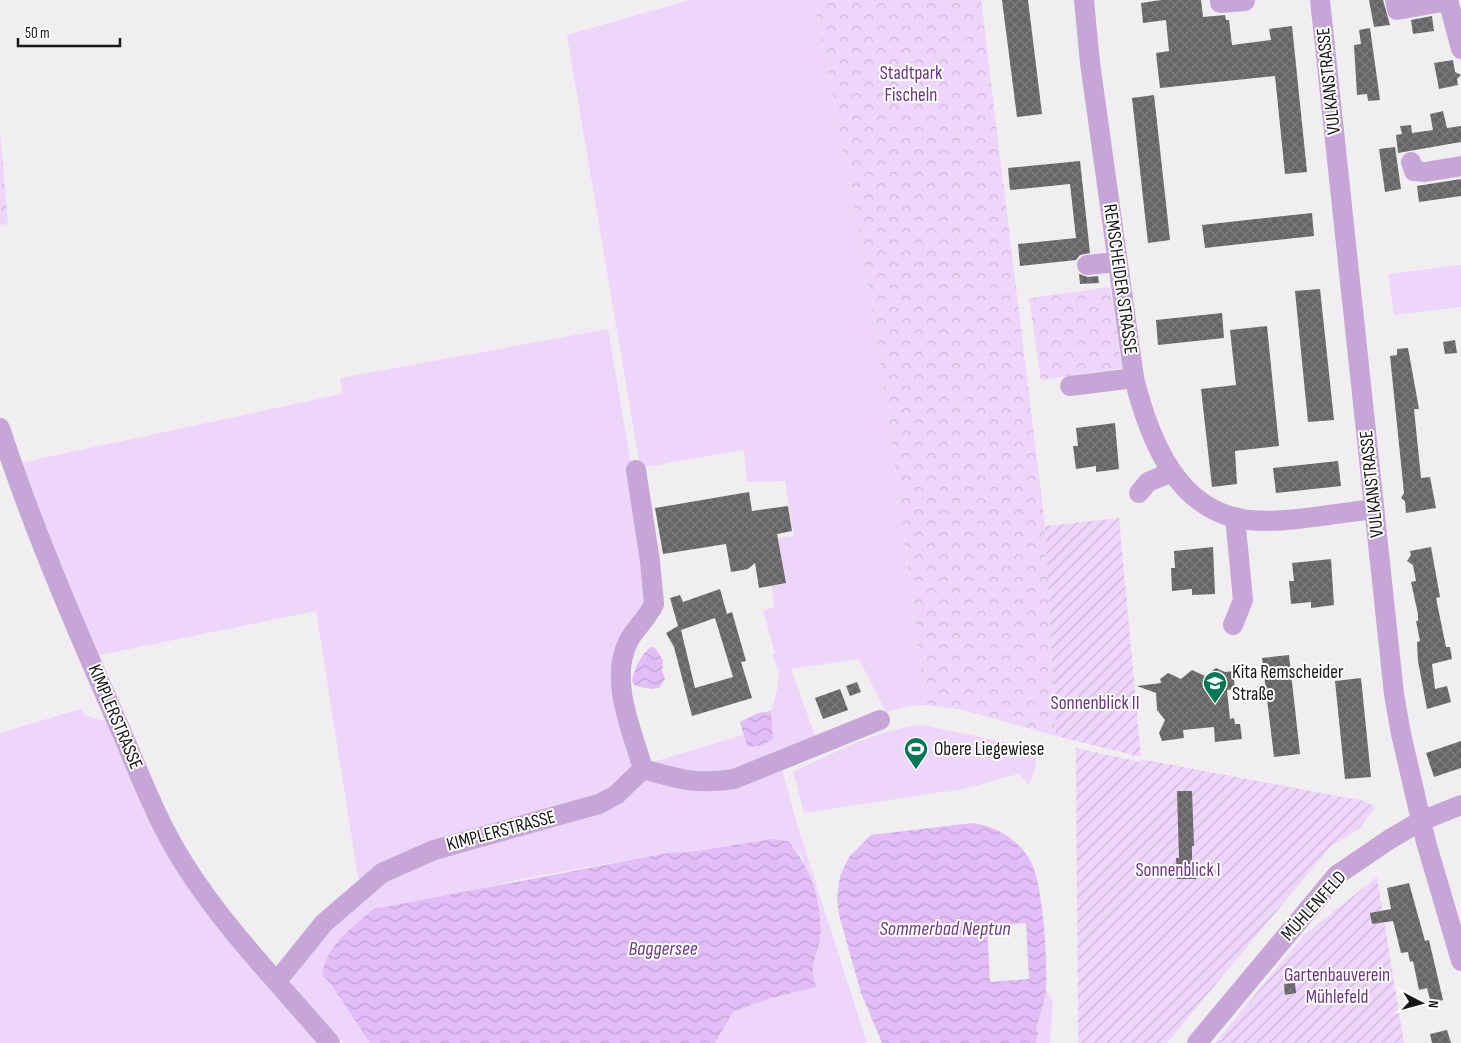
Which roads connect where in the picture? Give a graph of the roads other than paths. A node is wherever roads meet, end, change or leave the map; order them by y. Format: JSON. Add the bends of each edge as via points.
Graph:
{"nodes":[{"id":1,"x":1084,"y":0,"type":"edge"},
{"id":2,"x":1220,"y":0,"type":"edge"},
{"id":3,"x":1320,"y":0,"type":"edge"},
{"id":4,"x":1395,"y":0,"type":"edge"},
{"id":5,"x":1245,"y":1,"type":"edge"},
{"id":6,"x":1448,"y":1,"type":"edge"},
{"id":7,"x":1461,"y":50,"type":"edge"},
{"id":8,"x":1411,"y":162,"type":"dead end"},
{"id":9,"x":1461,"y":166,"type":"edge"},
{"id":10,"x":1117,"y":262,"type":"junction"},
{"id":11,"x":1087,"y":266,"type":"dead end"},
{"id":12,"x":1134,"y":378,"type":"junction"},
{"id":13,"x":1070,"y":386,"type":"dead end"},
{"id":14,"x":0,"y":428,"type":"edge"},
{"id":15,"x":636,"y":470,"type":"dead end"},
{"id":16,"x":1172,"y":472,"type":"junction"},
{"id":17,"x":1139,"y":493,"type":"dead end"},
{"id":18,"x":1374,"y":509,"type":"junction"},
{"id":19,"x":1235,"y":517,"type":"junction"},
{"id":20,"x":1233,"y":625,"type":"dead end"},
{"id":21,"x":880,"y":720,"type":"dead end"},
{"id":22,"x":643,"y":769,"type":"junction"},
{"id":23,"x":1461,"y":805,"type":"edge"},
{"id":24,"x":1421,"y":821,"type":"junction"},
{"id":25,"x":1461,"y":961,"type":"edge"},
{"id":26,"x":277,"y":981,"type":"junction"},
{"id":27,"x":330,"y":1043,"type":"edge"},
{"id":28,"x":1197,"y":1043,"type":"edge"}],
"edges":[{"from":1,"to":10,"type":"street","name":"REMSCHEIDER STRASSE"},
{"from":2,"to":5,"type":"street","via":[[1220,3]]},
{"from":3,"to":18,"type":"street","name":"VULKANSTRASSE"},
{"from":4,"to":6,"type":"street","via":[[1397,10]]},
{"from":6,"to":7,"type":"street"},
{"from":8,"to":9,"type":"street","via":[[1414,171],[1425,172]]},
{"from":10,"to":11,"type":"street"},
{"from":10,"to":12,"type":"street","name":"REMSCHEIDER STRASSE"},
{"from":12,"to":13,"type":"street"},
{"from":12,"to":16,"type":"street","name":"REMSCHEIDER STRASSE","via":[[1143,413]]},
{"from":14,"to":26,"type":"street","name":"KIMPLERSTRASSE","via":[[18,484],[162,823],[204,894]]},
{"from":15,"to":22,"type":"street","via":[[654,604],[629,640],[620,676]]},
{"from":16,"to":17,"type":"street","via":[[1148,482]]},
{"from":16,"to":19,"type":"street","name":"REMSCHEIDER STRASSE","via":[[1194,497]]},
{"from":18,"to":19,"type":"street","name":"REMSCHEIDER STRASSE","via":[[1270,520]]},
{"from":18,"to":24,"type":"street","name":"VULKANSTRASSE","via":[[1394,694]]},
{"from":19,"to":20,"type":"street","via":[[1243,600]]},
{"from":21,"to":22,"type":"street","via":[[734,779],[708,783],[674,779]]},
{"from":22,"to":26,"type":"street","name":"KIMPLERSTRASSE","via":[[616,795],[599,804],[434,850],[382,873],[324,923]]},
{"from":23,"to":24,"type":"street","name":"MÜHLENFELD"},
{"from":24,"to":25,"type":"street","name":"VULKANSTRASSE"},
{"from":24,"to":28,"type":"street","name":"MÜHLENFELD","via":[[1337,875]]},
{"from":26,"to":27,"type":"street","name":"KIMPLERSTRASSE"}]}
